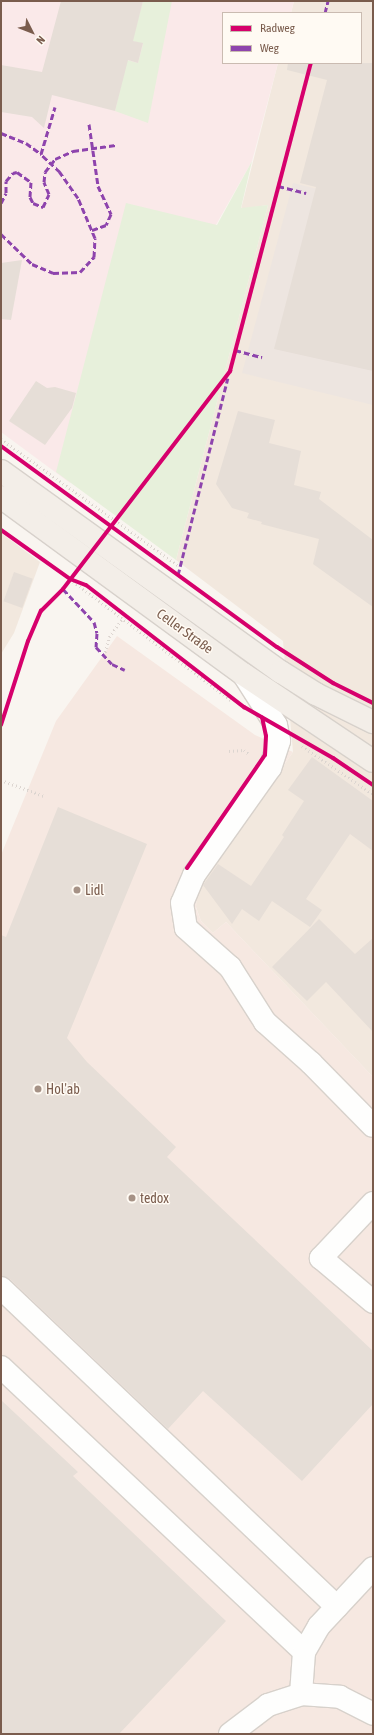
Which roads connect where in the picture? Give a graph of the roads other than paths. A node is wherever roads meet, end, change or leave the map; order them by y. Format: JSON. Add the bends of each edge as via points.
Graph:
{"nodes":[{"id":1,"x":1,"y":471,"type":"edge"},
{"id":2,"x":1,"y":496,"type":"edge"},
{"id":3,"x":243,"y":674,"type":"junction"},
{"id":4,"x":373,"y":722,"type":"edge"},
{"id":5,"x":373,"y":761,"type":"edge"},
{"id":6,"x":373,"y":1126,"type":"edge"},
{"id":7,"x":373,"y":1203,"type":"edge"},
{"id":8,"x":1,"y":1288,"type":"edge"},
{"id":9,"x":373,"y":1302,"type":"edge"},
{"id":10,"x":1,"y":1367,"type":"edge"},
{"id":11,"x":373,"y":1568,"type":"edge"},
{"id":12,"x":337,"y":1607,"type":"junction"},
{"id":13,"x":304,"y":1652,"type":"junction"},
{"id":14,"x":302,"y":1694,"type":"junction"},
{"id":15,"x":373,"y":1714,"type":"edge"},
{"id":16,"x":230,"y":1734,"type":"edge"}],
"edges":[{"from":1,"to":4,"type":"main road","name":"Celler Straße","via":[[281,672],[316,694]]},
{"from":2,"to":3,"type":"main road","name":"Celler Straße"},
{"from":3,"to":5,"type":"main road","name":"Celler Straße"},
{"from":3,"to":6,"type":"street","via":[[276,725],[279,741],[270,768],[194,876],[182,904],[186,928],[230,967],[265,1022],[311,1063]]},
{"from":7,"to":9,"type":"street","via":[[321,1258]]},
{"from":8,"to":12,"type":"street"},
{"from":10,"to":13,"type":"street"},
{"from":11,"to":12,"type":"street"},
{"from":12,"to":13,"type":"street","via":[[319,1626]]},
{"from":13,"to":14,"type":"street"},
{"from":14,"to":15,"type":"street","via":[[340,1697]]},
{"from":14,"to":16,"type":"street","via":[[268,1705]]}]}
